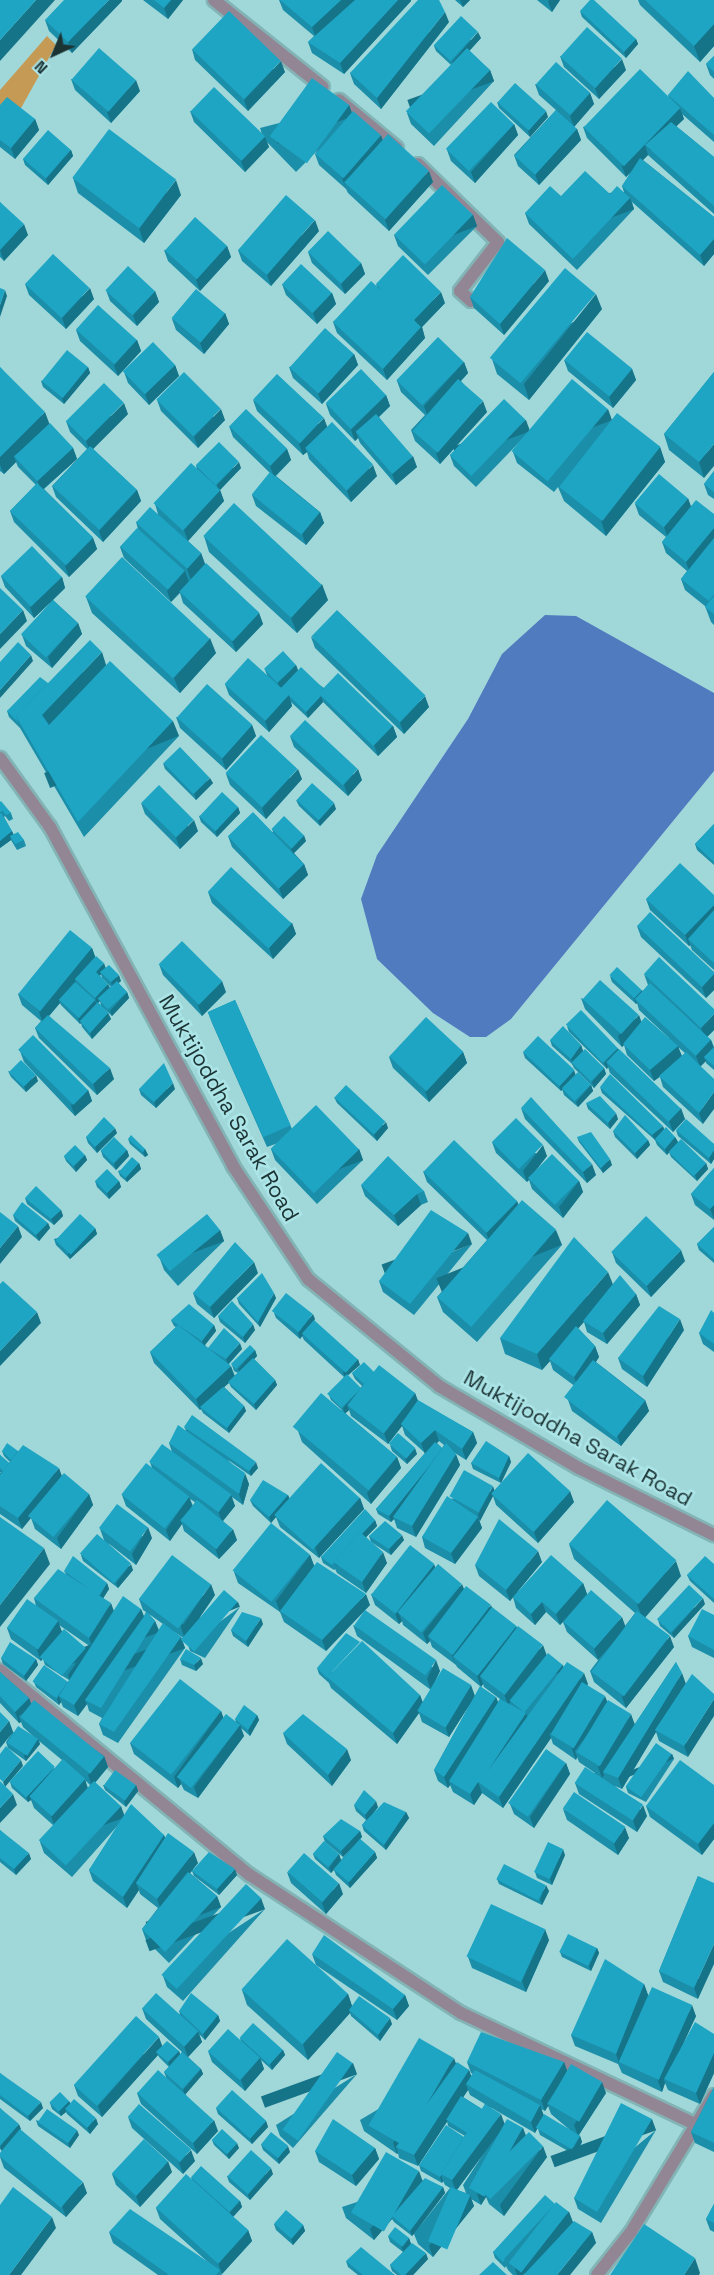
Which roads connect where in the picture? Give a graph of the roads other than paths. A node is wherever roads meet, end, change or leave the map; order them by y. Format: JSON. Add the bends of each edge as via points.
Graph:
{"nodes":[{"id":1,"x":214,"y":0,"type":"edge"},
{"id":2,"x":471,"y":301,"type":"edge"},
{"id":3,"x":0,"y":758,"type":"edge"},
{"id":4,"x":714,"y":1535,"type":"edge"},
{"id":5,"x":0,"y":1670,"type":"edge"},
{"id":6,"x":714,"y":2095,"type":"edge"},
{"id":7,"x":697,"y":2125,"type":"junction"},
{"id":8,"x":597,"y":2275,"type":"edge"}],
"edges":[{"from":1,"to":2,"type":"street","via":[[439,182],[498,242],[460,291]]},
{"from":3,"to":4,"type":"street","name":"Muktijoddha Sarak Road","via":[[50,827],[233,1166],[308,1279],[439,1386],[579,1468]]},
{"from":5,"to":7,"type":"street","via":[[250,1875],[430,1994],[461,2013]]},
{"from":6,"to":7,"type":"street"},
{"from":7,"to":8,"type":"street","via":[[631,2232]]}]}
